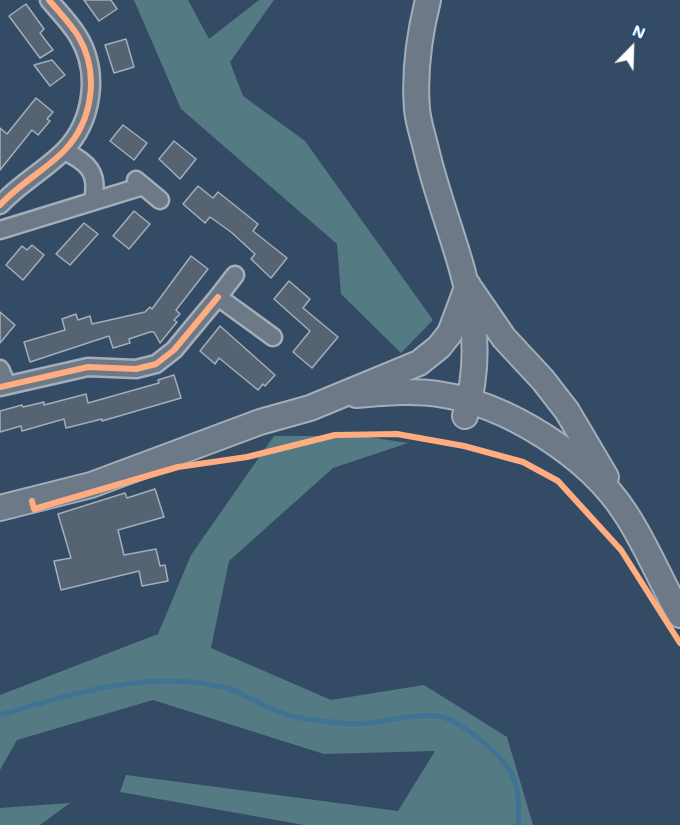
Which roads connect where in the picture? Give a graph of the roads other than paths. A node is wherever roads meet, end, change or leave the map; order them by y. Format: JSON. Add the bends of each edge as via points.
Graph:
{"nodes":[{"id":1,"x":49,"y":0,"type":"edge"},
{"id":2,"x":428,"y":0,"type":"edge"},
{"id":3,"x":64,"y":151,"type":"junction"},
{"id":4,"x":93,"y":200,"type":"junction"},
{"id":5,"x":160,"y":200,"type":"dead end"},
{"id":6,"x":0,"y":205,"type":"edge"},
{"id":7,"x":0,"y":230,"type":"edge"},
{"id":8,"x":235,"y":275,"type":"dead end"},
{"id":9,"x":468,"y":285,"type":"junction"},
{"id":10,"x":218,"y":297,"type":"junction"},
{"id":11,"x":273,"y":337,"type":"dead end"},
{"id":12,"x":0,"y":369,"type":"edge"},
{"id":13,"x":3,"y":386,"type":"edge"},
{"id":14,"x":317,"y":404,"type":"junction"},
{"id":15,"x":467,"y":409,"type":"junction"},
{"id":16,"x":0,"y":508,"type":"edge"},
{"id":17,"x":625,"y":512,"type":"junction"},
{"id":18,"x":676,"y":608,"type":"edge"}],
"edges":[{"from":1,"to":3,"type":"street","via":[[78,35],[91,62],[89,105]]},
{"from":2,"to":9,"type":"main road","via":[[416,56],[417,110],[433,181]]},
{"from":3,"to":4,"type":"street","via":[[84,160],[94,172]]},
{"from":3,"to":6,"type":"street","via":[[13,190]]},
{"from":4,"to":5,"type":"street","via":[[138,182]]},
{"from":4,"to":7,"type":"street"},
{"from":8,"to":10,"type":"street"},
{"from":9,"to":14,"type":"main road","via":[[450,333],[419,363]]},
{"from":9,"to":15,"type":"main road","via":[[476,351]]},
{"from":9,"to":17,"type":"main road","via":[[504,338],[567,411]]},
{"from":10,"to":11,"type":"street"},
{"from":10,"to":13,"type":"street","via":[[174,350],[156,364],[136,369],[88,367]]},
{"from":12,"to":13,"type":"street"},
{"from":14,"to":15,"type":"main road","via":[[355,395],[410,392],[438,394]]},
{"from":14,"to":16,"type":"main road","via":[[91,485]]},
{"from":15,"to":17,"type":"main road","via":[[519,422],[561,448]]},
{"from":15,"to":18,"type":"main road","via":[[532,448],[570,477],[613,523]]},
{"from":17,"to":18,"type":"main road"}]}
